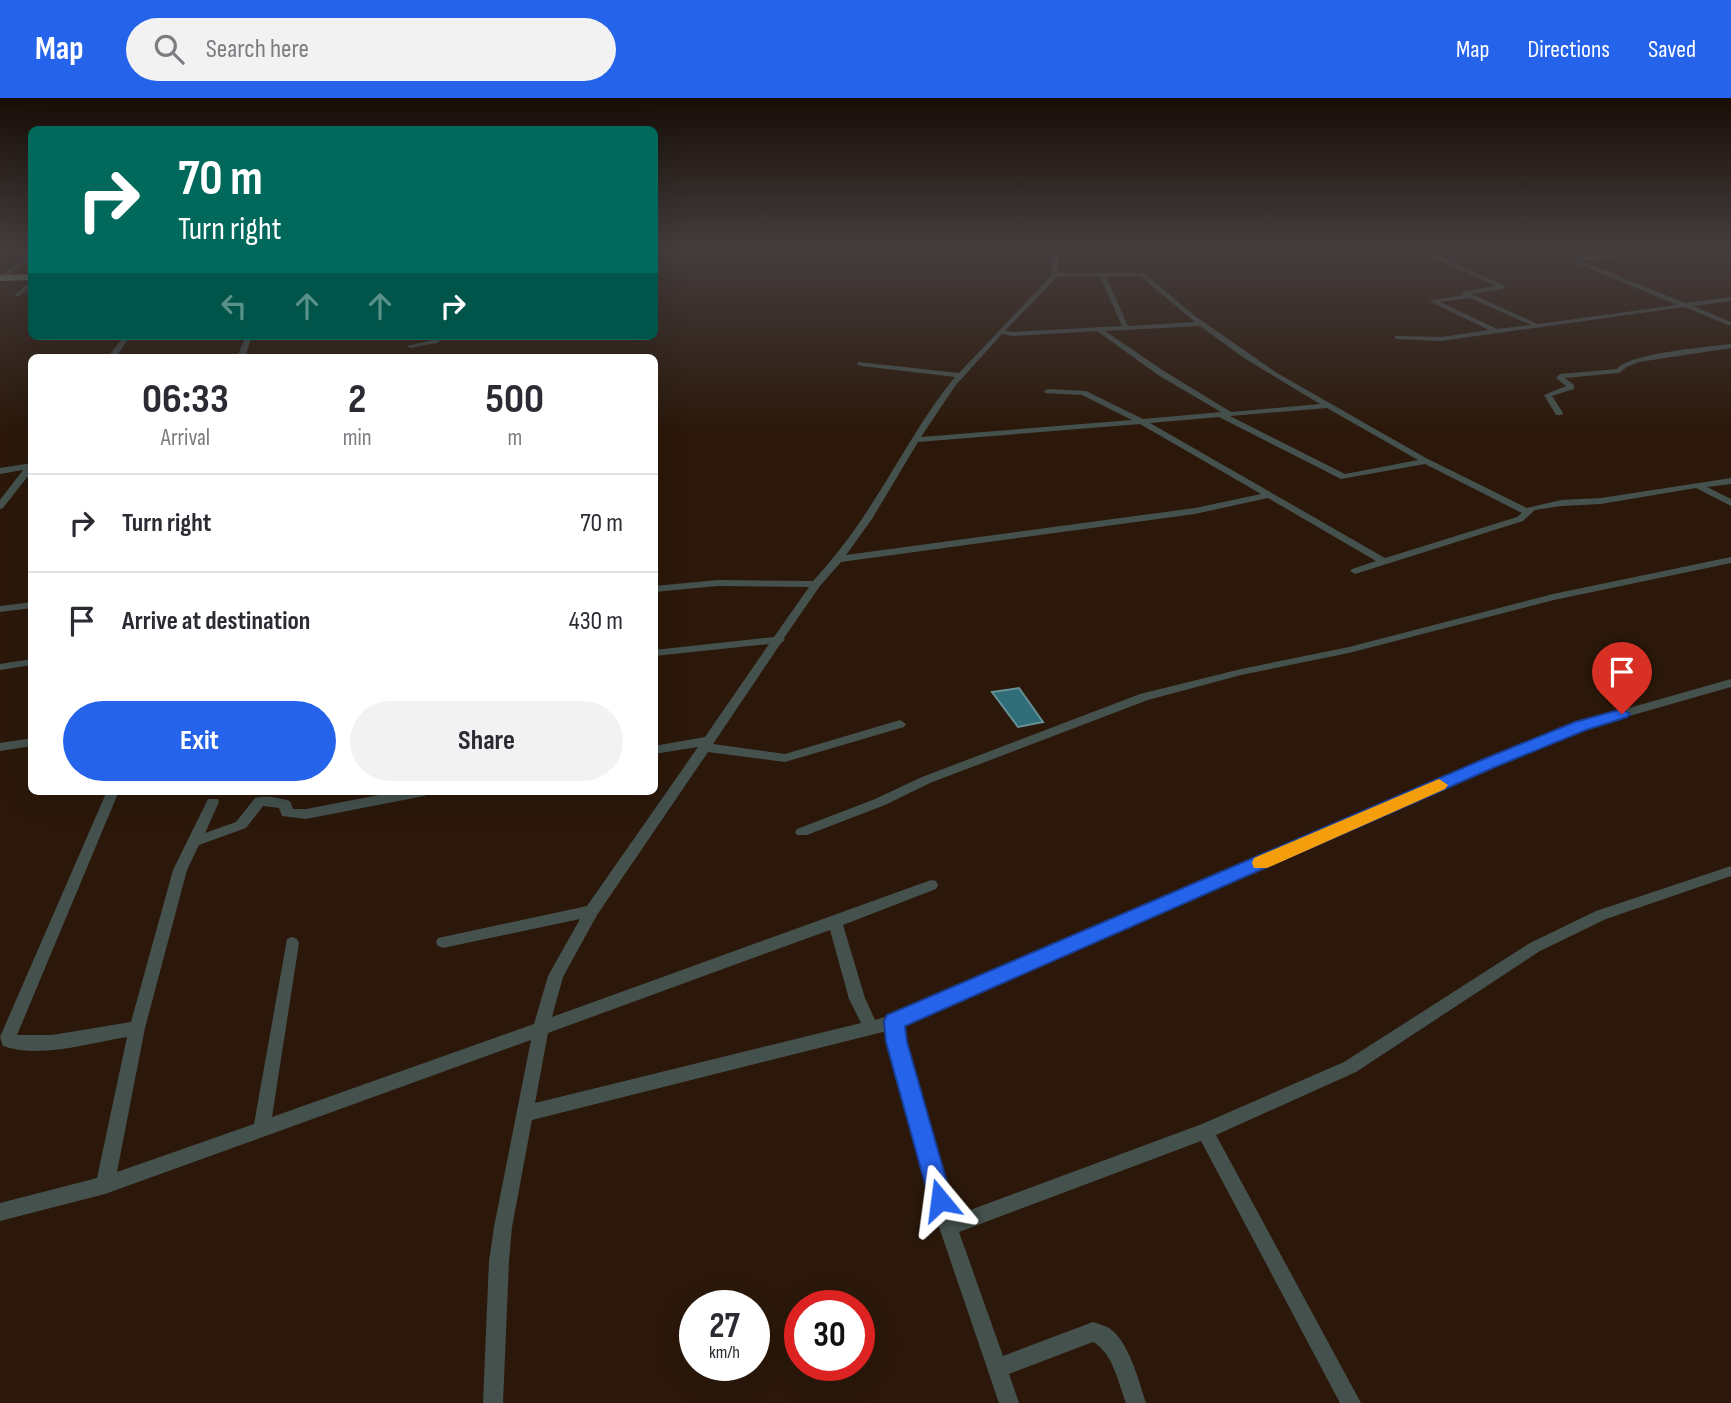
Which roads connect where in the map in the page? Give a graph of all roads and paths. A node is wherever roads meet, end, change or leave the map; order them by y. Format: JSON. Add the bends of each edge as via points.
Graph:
{"nodes":[{"id":1,"x":1023,"y":309,"type":"edge"},
{"id":2,"x":1118,"y":309,"type":"edge"},
{"id":3,"x":1182,"y":309,"type":"edge"},
{"id":4,"x":1449,"y":309,"type":"edge"},
{"id":5,"x":1500,"y":309,"type":"edge"},
{"id":6,"x":1656,"y":309,"type":"edge"},
{"id":7,"x":1694,"y":309,"type":"edge"},
{"id":8,"x":1199,"y":324,"type":"junction"},
{"id":9,"x":1731,"y":324,"type":"edge"},
{"id":10,"x":1537,"y":325,"type":"junction"},
{"id":11,"x":1126,"y":328,"type":"junction"},
{"id":12,"x":1098,"y":329,"type":"junction"},
{"id":13,"x":1495,"y":331,"type":"junction"},
{"id":14,"x":1001,"y":332,"type":"junction"},
{"id":15,"x":1397,"y":337,"type":"dead end"},
{"id":16,"x":437,"y":340,"type":"edge"},
{"id":17,"x":410,"y":346,"type":"dead end"},
{"id":18,"x":1731,"y":346,"type":"edge"},
{"id":19,"x":862,"y":363,"type":"dead end"},
{"id":20,"x":959,"y":375,"type":"junction"},
{"id":21,"x":1048,"y":391,"type":"dead end"},
{"id":22,"x":1327,"y":406,"type":"junction"},
{"id":23,"x":1559,"y":413,"type":"dead end"},
{"id":24,"x":1225,"y":415,"type":"junction"},
{"id":25,"x":1143,"y":422,"type":"junction"},
{"id":26,"x":917,"y":440,"type":"junction"},
{"id":27,"x":1425,"y":461,"type":"junction"},
{"id":28,"x":28,"y":470,"type":"edge"},
{"id":29,"x":0,"y":471,"type":"edge"},
{"id":30,"x":28,"y":471,"type":"edge"},
{"id":31,"x":1731,"y":481,"type":"edge"},
{"id":32,"x":1699,"y":486,"type":"junction"},
{"id":33,"x":1270,"y":495,"type":"junction"},
{"id":34,"x":1731,"y":503,"type":"edge"},
{"id":35,"x":0,"y":506,"type":"edge"},
{"id":36,"x":1528,"y":512,"type":"junction"},
{"id":37,"x":839,"y":559,"type":"junction"},
{"id":38,"x":1731,"y":560,"type":"edge"},
{"id":39,"x":1384,"y":562,"type":"junction"},
{"id":40,"x":1355,"y":571,"type":"dead end"},
{"id":41,"x":816,"y":584,"type":"junction"},
{"id":42,"x":658,"y":589,"type":"edge"},
{"id":43,"x":28,"y":606,"type":"edge"},
{"id":44,"x":0,"y":609,"type":"edge"},
{"id":45,"x":779,"y":640,"type":"junction"},
{"id":46,"x":658,"y":653,"type":"edge"},
{"id":47,"x":28,"y":663,"type":"edge"},
{"id":48,"x":0,"y":667,"type":"edge"},
{"id":49,"x":1731,"y":683,"type":"edge"},
{"id":50,"x":900,"y":724,"type":"dead end"},
{"id":51,"x":28,"y":743,"type":"edge"},
{"id":52,"x":706,"y":744,"type":"junction"},
{"id":53,"x":0,"y":747,"type":"edge"},
{"id":54,"x":658,"y":750,"type":"edge"},
{"id":55,"x":111,"y":795,"type":"edge"},
{"id":56,"x":403,"y":795,"type":"edge"},
{"id":57,"x":263,"y":796,"type":"edge"},
{"id":58,"x":213,"y":802,"type":"dead end"},
{"id":59,"x":802,"y":832,"type":"dead end"},
{"id":60,"x":193,"y":842,"type":"junction"},
{"id":61,"x":1731,"y":871,"type":"edge"},
{"id":62,"x":931,"y":885,"type":"dead end"},
{"id":63,"x":592,"y":911,"type":"junction"},
{"id":64,"x":835,"y":923,"type":"junction"},
{"id":65,"x":443,"y":942,"type":"dead end"},
{"id":66,"x":292,"y":943,"type":"dead end"},
{"id":67,"x":894,"y":1021,"type":"junction"},
{"id":68,"x":137,"y":1028,"type":"junction"},
{"id":69,"x":541,"y":1028,"type":"junction"},
{"id":70,"x":872,"y":1028,"type":"junction"},
{"id":71,"x":525,"y":1114,"type":"junction"},
{"id":72,"x":262,"y":1129,"type":"junction"},
{"id":73,"x":1205,"y":1130,"type":"junction"},
{"id":74,"x":105,"y":1185,"type":"junction"},
{"id":75,"x":0,"y":1212,"type":"edge"},
{"id":76,"x":948,"y":1227,"type":"junction"},
{"id":77,"x":997,"y":1368,"type":"junction"},
{"id":78,"x":494,"y":1403,"type":"edge"},
{"id":79,"x":1009,"y":1403,"type":"edge"},
{"id":80,"x":1136,"y":1403,"type":"edge"},
{"id":81,"x":1351,"y":1403,"type":"edge"}],
"edges":[{"from":1,"to":14,"type":"street"},
{"from":2,"to":11,"type":"street"},
{"from":3,"to":8,"type":"street"},
{"from":4,"to":13,"type":"street"},
{"from":5,"to":10,"type":"street"},
{"from":6,"to":10,"type":"street"},
{"from":7,"to":9,"type":"street"},
{"from":8,"to":11,"type":"street"},
{"from":8,"to":22,"type":"street"},
{"from":10,"to":13,"type":"street"},
{"from":11,"to":12,"type":"street"},
{"from":12,"to":14,"type":"street"},
{"from":12,"to":24,"type":"street"},
{"from":13,"to":15,"type":"street","via":[[1441,339]]},
{"from":14,"to":20,"type":"street"},
{"from":16,"to":17,"type":"street"},
{"from":18,"to":23,"type":"street","via":[[1638,360],[1619,371],[1563,376],[1560,378],[1571,387],[1548,395]]},
{"from":19,"to":20,"type":"street"},
{"from":20,"to":26,"type":"street"},
{"from":21,"to":25,"type":"street","via":[[1083,393]]},
{"from":22,"to":24,"type":"street"},
{"from":22,"to":27,"type":"street"},
{"from":24,"to":25,"type":"street"},
{"from":24,"to":27,"type":"street","via":[[1344,477]]},
{"from":25,"to":26,"type":"street"},
{"from":25,"to":33,"type":"street"},
{"from":26,"to":37,"type":"street"},
{"from":27,"to":36,"type":"street"},
{"from":28,"to":29,"type":"street"},
{"from":30,"to":35,"type":"street"},
{"from":31,"to":32,"type":"street"},
{"from":32,"to":34,"type":"street"},
{"from":32,"to":36,"type":"street","via":[[1580,500]]},
{"from":33,"to":37,"type":"street","via":[[1195,511]]},
{"from":33,"to":39,"type":"street"},
{"from":36,"to":39,"type":"street","via":[[1520,519]]},
{"from":37,"to":41,"type":"street"},
{"from":38,"to":59,"type":"street","via":[[1553,597],[1144,697]]},
{"from":39,"to":40,"type":"street"},
{"from":41,"to":42,"type":"street","via":[[718,583]]},
{"from":41,"to":45,"type":"street"},
{"from":43,"to":44,"type":"street"},
{"from":45,"to":46,"type":"street"},
{"from":45,"to":52,"type":"street"},
{"from":47,"to":48,"type":"street"},
{"from":49,"to":67,"type":"street","via":[[1557,735]]},
{"from":50,"to":52,"type":"street","via":[[785,758]]},
{"from":51,"to":53,"type":"street"},
{"from":52,"to":54,"type":"street"},
{"from":52,"to":63,"type":"street"},
{"from":55,"to":68,"type":"street","via":[[8,1037],[15,1044],[35,1044]]},
{"from":56,"to":57,"type":"street","via":[[306,814],[287,813],[285,804]]},
{"from":57,"to":60,"type":"street","via":[[241,825]]},
{"from":58,"to":60,"type":"street"},
{"from":60,"to":68,"type":"street","via":[[180,870]]},
{"from":61,"to":73,"type":"street","via":[[1601,915],[1546,941],[1350,1068]]},
{"from":62,"to":64,"type":"street"},
{"from":63,"to":65,"type":"street"},
{"from":63,"to":69,"type":"street","via":[[556,976]]},
{"from":64,"to":69,"type":"street"},
{"from":64,"to":70,"type":"street","via":[[857,999]]},
{"from":66,"to":72,"type":"street"},
{"from":67,"to":70,"type":"street"},
{"from":67,"to":76,"type":"street"},
{"from":68,"to":74,"type":"street"},
{"from":69,"to":71,"type":"street"},
{"from":69,"to":72,"type":"street"},
{"from":70,"to":71,"type":"street"},
{"from":71,"to":78,"type":"street","via":[[499,1261]]},
{"from":72,"to":74,"type":"street"},
{"from":73,"to":76,"type":"street"},
{"from":73,"to":81,"type":"street"},
{"from":74,"to":75,"type":"street"},
{"from":76,"to":77,"type":"street"},
{"from":77,"to":79,"type":"street"},
{"from":77,"to":80,"type":"street","via":[[1101,1332],[1115,1349]]}]}
